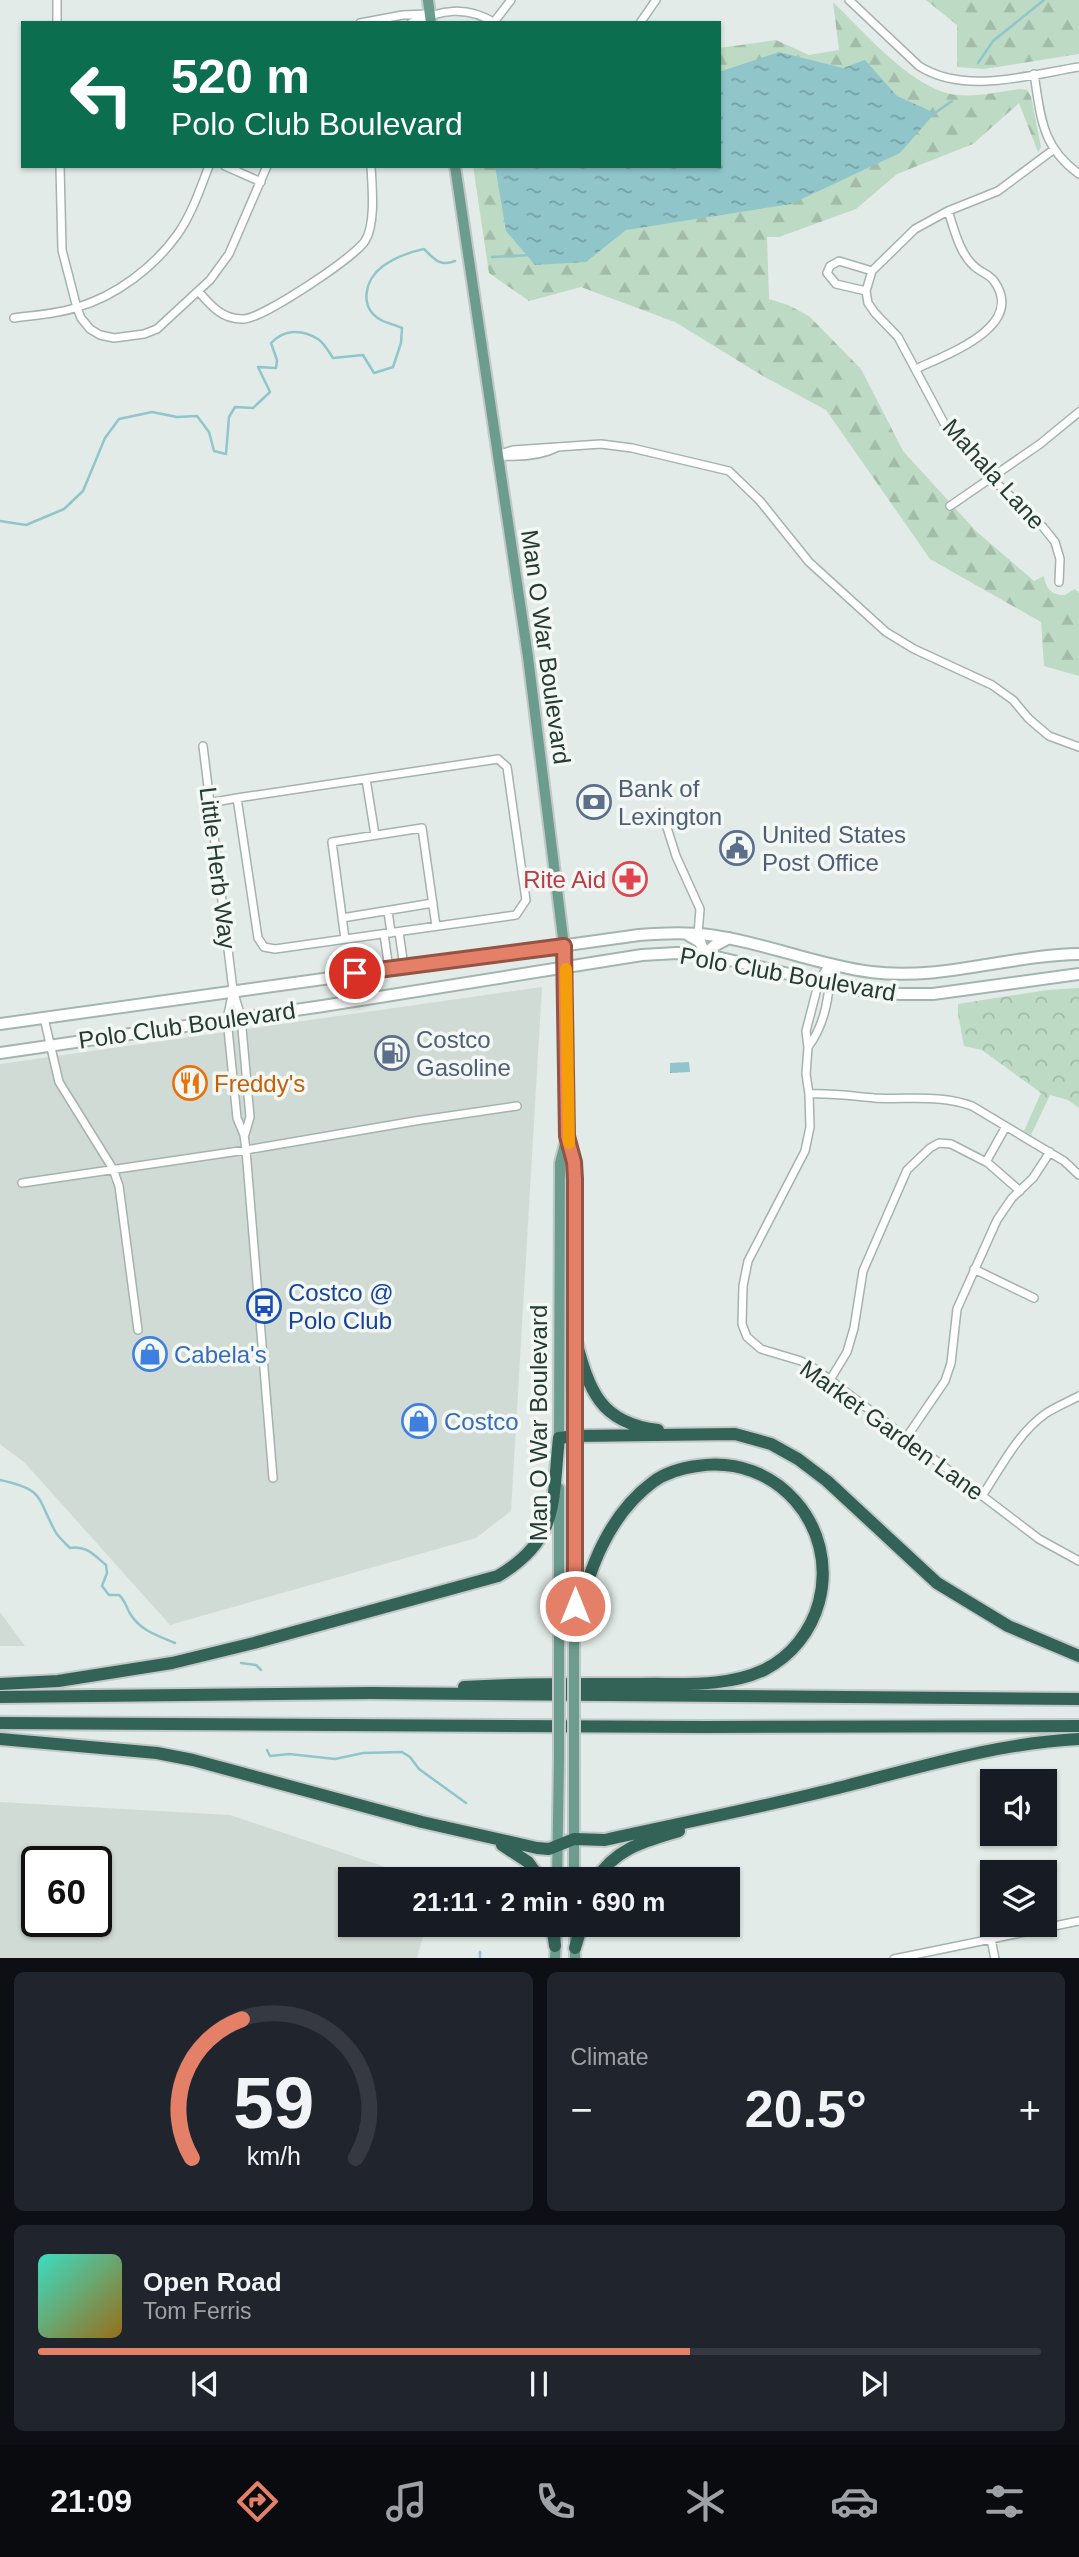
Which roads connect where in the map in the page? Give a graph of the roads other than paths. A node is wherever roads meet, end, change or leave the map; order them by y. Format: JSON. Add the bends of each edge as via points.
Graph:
{"nodes":[{"id":1,"x":57,"y":0,"type":"edge"},
{"id":2,"x":428,"y":0,"type":"edge"},
{"id":3,"x":511,"y":0,"type":"edge"},
{"id":4,"x":656,"y":0,"type":"edge"},
{"id":5,"x":849,"y":0,"type":"edge"},
{"id":6,"x":431,"y":18,"type":"edge"},
{"id":7,"x":57,"y":21,"type":"edge"},
{"id":8,"x":371,"y":21,"type":"edge"},
{"id":9,"x":492,"y":21,"type":"edge"},
{"id":10,"x":495,"y":21,"type":"edge"},
{"id":11,"x":641,"y":21,"type":"edge"},
{"id":12,"x":1079,"y":67,"type":"edge"},
{"id":13,"x":1034,"y":74,"type":"junction"},
{"id":14,"x":1054,"y":150,"type":"junction"},
{"id":15,"x":60,"y":168,"type":"edge"},
{"id":16,"x":208,"y":168,"type":"edge"},
{"id":17,"x":230,"y":168,"type":"edge"},
{"id":18,"x":264,"y":168,"type":"edge"},
{"id":19,"x":371,"y":168,"type":"edge"},
{"id":20,"x":455,"y":168,"type":"edge"},
{"id":21,"x":1079,"y":174,"type":"edge"},
{"id":22,"x":261,"y":182,"type":"junction"},
{"id":23,"x":948,"y":211,"type":"junction"},
{"id":24,"x":872,"y":271,"type":"junction"},
{"id":25,"x":866,"y":291,"type":"junction"},
{"id":26,"x":199,"y":292,"type":"junction"},
{"id":27,"x":77,"y":308,"type":"junction"},
{"id":28,"x":14,"y":318,"type":"dead end"},
{"id":29,"x":916,"y":369,"type":"junction"},
{"id":30,"x":1079,"y":412,"type":"edge"},
{"id":31,"x":497,"y":455,"type":"junction"},
{"id":32,"x":990,"y":477,"type":"junction"},
{"id":33,"x":950,"y":506,"type":"dead end"},
{"id":34,"x":1059,"y":582,"type":"dead end"},
{"id":35,"x":203,"y":746,"type":"dead end"},
{"id":36,"x":1079,"y":747,"type":"edge"},
{"id":37,"x":366,"y":779,"type":"junction"},
{"id":38,"x":237,"y":798,"type":"junction"},
{"id":39,"x":209,"y":803,"type":"junction"},
{"id":40,"x":662,"y":812,"type":"dead end"},
{"id":41,"x":375,"y":835,"type":"junction"},
{"id":42,"x":433,"y":903,"type":"junction"},
{"id":43,"x":388,"y":911,"type":"junction"},
{"id":44,"x":342,"y":918,"type":"junction"},
{"id":45,"x":436,"y":926,"type":"junction"},
{"id":46,"x":391,"y":933,"type":"junction"},
{"id":47,"x":684,"y":933,"type":"junction"},
{"id":48,"x":698,"y":934,"type":"junction"},
{"id":49,"x":345,"y":939,"type":"junction"},
{"id":50,"x":730,"y":939,"type":"junction"},
{"id":51,"x":564,"y":946,"type":"junction"},
{"id":52,"x":705,"y":954,"type":"junction"},
{"id":53,"x":1079,"y":954,"type":"edge"},
{"id":54,"x":829,"y":964,"type":"junction"},
{"id":55,"x":404,"y":967,"type":"junction"},
{"id":56,"x":566,"y":967,"type":"junction"},
{"id":57,"x":389,"y":969,"type":"junction"},
{"id":58,"x":1079,"y":974,"type":"edge"},
{"id":59,"x":824,"y":983,"type":"junction"},
{"id":60,"x":233,"y":990,"type":"junction"},
{"id":61,"x":241,"y":1017,"type":"junction"},
{"id":62,"x":44,"y":1018,"type":"junction"},
{"id":63,"x":227,"y":1019,"type":"junction"},
{"id":64,"x":0,"y":1024,"type":"edge"},
{"id":65,"x":49,"y":1046,"type":"junction"},
{"id":66,"x":0,"y":1053,"type":"edge"},
{"id":67,"x":809,"y":1094,"type":"junction"},
{"id":68,"x":517,"y":1106,"type":"dead end"},
{"id":69,"x":1005,"y":1128,"type":"junction"},
{"id":70,"x":244,"y":1135,"type":"junction"},
{"id":71,"x":567,"y":1136,"type":"junction"},
{"id":72,"x":246,"y":1150,"type":"junction"},
{"id":73,"x":1049,"y":1153,"type":"junction"},
{"id":74,"x":986,"y":1162,"type":"junction"},
{"id":75,"x":113,"y":1169,"type":"junction"},
{"id":76,"x":1079,"y":1175,"type":"edge"},
{"id":77,"x":22,"y":1183,"type":"dead end"},
{"id":78,"x":1020,"y":1191,"type":"junction"},
{"id":79,"x":974,"y":1269,"type":"junction"},
{"id":80,"x":1034,"y":1298,"type":"dead end"},
{"id":81,"x":138,"y":1330,"type":"dead end"},
{"id":82,"x":575,"y":1338,"type":"junction"},
{"id":83,"x":830,"y":1380,"type":"junction"},
{"id":84,"x":1079,"y":1396,"type":"edge"},
{"id":85,"x":697,"y":1435,"type":"junction"},
{"id":86,"x":575,"y":1436,"type":"junction"},
{"id":87,"x":559,"y":1438,"type":"junction"},
{"id":88,"x":906,"y":1438,"type":"junction"},
{"id":89,"x":273,"y":1478,"type":"dead end"},
{"id":90,"x":982,"y":1496,"type":"junction"},
{"id":91,"x":1079,"y":1560,"type":"edge"},
{"id":92,"x":575,"y":1623,"type":"junction"},
{"id":93,"x":1079,"y":1656,"type":"edge"},
{"id":94,"x":0,"y":1684,"type":"edge"},
{"id":95,"x":371,"y":1693,"type":"junction"},
{"id":96,"x":0,"y":1697,"type":"edge"},
{"id":97,"x":1079,"y":1699,"type":"edge"},
{"id":98,"x":0,"y":1723,"type":"edge"},
{"id":99,"x":1079,"y":1726,"type":"edge"},
{"id":100,"x":0,"y":1739,"type":"edge"},
{"id":101,"x":1079,"y":1739,"type":"edge"},
{"id":102,"x":780,"y":1802,"type":"junction"},
{"id":103,"x":469,"y":1833,"type":"junction"},
{"id":104,"x":574,"y":1839,"type":"junction"},
{"id":105,"x":558,"y":1845,"type":"junction"},
{"id":106,"x":532,"y":1867,"type":"edge"},
{"id":107,"x":557,"y":1867,"type":"edge"},
{"id":108,"x":574,"y":1867,"type":"edge"},
{"id":109,"x":606,"y":1867,"type":"edge"},
{"id":110,"x":1079,"y":1921,"type":"edge"},
{"id":111,"x":991,"y":1939,"type":"junction"},
{"id":112,"x":894,"y":1958,"type":"edge"},
{"id":113,"x":995,"y":1958,"type":"edge"}],
"edges":[{"from":1,"to":7,"type":"street"},
{"from":2,"to":6,"type":"main road"},
{"from":3,"to":10,"type":"street"},
{"from":4,"to":11,"type":"street"},
{"from":5,"to":13,"type":"street","via":[[932,74],[974,82]]},
{"from":6,"to":8,"type":"street","via":[[403,15]]},
{"from":6,"to":9,"type":"street","via":[[463,10]]},
{"from":12,"to":13,"type":"street"},
{"from":13,"to":14,"type":"street","via":[[1043,125]]},
{"from":14,"to":21,"type":"street"},
{"from":14,"to":23,"type":"street","via":[[998,191]]},
{"from":15,"to":27,"type":"street","via":[[62,250]]},
{"from":16,"to":27,"type":"street","via":[[191,211],[164,251],[127,282]]},
{"from":17,"to":22,"type":"street"},
{"from":18,"to":22,"type":"street"},
{"from":19,"to":26,"type":"street","via":[[369,230],[346,258],[276,306],[244,319],[227,317]]},
{"from":20,"to":31,"type":"main road","name":"Man O War Boulevard"},
{"from":22,"to":26,"type":"street","via":[[229,254]]},
{"from":23,"to":24,"type":"street","via":[[915,229]]},
{"from":23,"to":29,"type":"street","via":[[964,253],[996,284],[1001,309],[993,327],[978,339]]},
{"from":24,"to":25,"type":"street"},
{"from":24,"to":25,"type":"street","via":[[839,261],[827,273],[836,284]]},
{"from":25,"to":29,"type":"street","name":"Mahala Lane","via":[[867,303],[898,337]]},
{"from":26,"to":27,"type":"street","via":[[156,329],[130,337],[100,335],[90,329]]},
{"from":27,"to":28,"type":"street"},
{"from":29,"to":32,"type":"street","name":"Mahala Lane","via":[[944,423]]},
{"from":30,"to":32,"type":"street"},
{"from":31,"to":36,"type":"street","via":[[601,444],[729,471],[809,562],[886,632],[992,685],[1049,736]]},
{"from":31,"to":51,"type":"main road","name":"Man O War Boulevard","via":[[537,721]]},
{"from":32,"to":33,"type":"street"},
{"from":32,"to":34,"type":"street","name":"Mahala Lane","via":[[1055,542]]},
{"from":35,"to":39,"type":"street","name":"Little Herb Way"},
{"from":37,"to":38,"type":"street"},
{"from":37,"to":41,"type":"street"},
{"from":37,"to":45,"type":"street","via":[[498,759],[507,767],[526,900],[523,907],[516,915]]},
{"from":38,"to":39,"type":"street"},
{"from":38,"to":49,"type":"street","via":[[258,938],[264,947]]},
{"from":39,"to":60,"type":"street","name":"Little Herb Way"},
{"from":40,"to":48,"type":"street","via":[[700,909]]},
{"from":41,"to":42,"type":"street","via":[[422,828]]},
{"from":41,"to":44,"type":"street","via":[[332,842]]},
{"from":42,"to":43,"type":"street"},
{"from":42,"to":45,"type":"street"},
{"from":43,"to":44,"type":"street"},
{"from":43,"to":46,"type":"street"},
{"from":44,"to":49,"type":"street"},
{"from":45,"to":46,"type":"street"},
{"from":46,"to":49,"type":"street"},
{"from":46,"to":55,"type":"street"},
{"from":46,"to":57,"type":"street"},
{"from":47,"to":48,"type":"street","name":"Polo Club Boulevard"},
{"from":47,"to":51,"type":"street","name":"Polo Club Boulevard"},
{"from":47,"to":52,"type":"street","via":[[700,942]]},
{"from":48,"to":50,"type":"street","name":"Polo Club Boulevard"},
{"from":50,"to":52,"type":"street"},
{"from":50,"to":54,"type":"street","name":"Polo Club Boulevard"},
{"from":51,"to":55,"type":"street","name":"Polo Club Boulevard"},
{"from":51,"to":56,"type":"main road","name":"Man O War Boulevard"},
{"from":52,"to":56,"type":"street","name":"Polo Club Boulevard","via":[[642,955]]},
{"from":52,"to":59,"type":"street","name":"Polo Club Boulevard"},
{"from":53,"to":54,"type":"street","name":"Polo Club Boulevard","via":[[932,974],[871,972]]},
{"from":54,"to":59,"type":"street","name":"Market Garden Lane"},
{"from":55,"to":57,"type":"street","name":"Polo Club Boulevard"},
{"from":56,"to":61,"type":"street","name":"Polo Club Boulevard"},
{"from":56,"to":71,"type":"main road","name":"Man O War Boulevard"},
{"from":57,"to":60,"type":"street","name":"Polo Club Boulevard"},
{"from":58,"to":59,"type":"street","name":"Polo Club Boulevard","via":[[933,993],[868,992]]},
{"from":59,"to":67,"type":"street","name":"Market Garden Lane","via":[[818,1034],[808,1047]]},
{"from":60,"to":61,"type":"street"},
{"from":60,"to":62,"type":"street","name":"Polo Club Boulevard"},
{"from":60,"to":63,"type":"street"},
{"from":61,"to":63,"type":"street","name":"Polo Club Boulevard"},
{"from":61,"to":70,"type":"street","via":[[250,1117]]},
{"from":62,"to":64,"type":"street","name":"Polo Club Boulevard"},
{"from":62,"to":65,"type":"street"},
{"from":63,"to":65,"type":"street","name":"Polo Club Boulevard"},
{"from":63,"to":70,"type":"street","via":[[237,1118]]},
{"from":65,"to":66,"type":"street","name":"Polo Club Boulevard"},
{"from":65,"to":75,"type":"street","via":[[59,1082]]},
{"from":67,"to":69,"type":"street","via":[[959,1101]]},
{"from":67,"to":83,"type":"street","name":"Market Garden Lane","via":[[805,1150],[746,1266],[742,1324],[755,1345],[801,1361]]},
{"from":68,"to":72,"type":"street"},
{"from":69,"to":73,"type":"street"},
{"from":69,"to":74,"type":"street"},
{"from":70,"to":72,"type":"street"},
{"from":71,"to":82,"type":"main road","name":"Man O War Boulevard","via":[[575,1179]]},
{"from":71,"to":87,"type":"main road","name":"Man O War Boulevard","via":[[561,1163]]},
{"from":72,"to":75,"type":"street"},
{"from":72,"to":89,"type":"street"},
{"from":73,"to":76,"type":"street"},
{"from":73,"to":78,"type":"street"},
{"from":74,"to":78,"type":"street"},
{"from":74,"to":83,"type":"street","via":[[951,1144],[939,1143],[907,1170],[863,1271],[847,1352]]},
{"from":75,"to":77,"type":"street"},
{"from":75,"to":81,"type":"street"},
{"from":78,"to":79,"type":"street","via":[[1000,1213]]},
{"from":79,"to":80,"type":"street"},
{"from":79,"to":88,"type":"street","via":[[957,1308],[945,1381]]},
{"from":82,"to":85,"type":"highway","via":[[587,1380],[607,1408],[636,1426]]},
{"from":82,"to":86,"type":"main road","name":"Man O War Boulevard"},
{"from":83,"to":88,"type":"street","name":"Market Garden Lane"},
{"from":84,"to":90,"type":"street","via":[[1045,1414],[1028,1430]]},
{"from":85,"to":86,"type":"highway"},
{"from":85,"to":93,"type":"highway","via":[[756,1438],[797,1460],[827,1481],[937,1583],[1008,1626]]},
{"from":86,"to":87,"type":"highway"},
{"from":86,"to":92,"type":"main road","name":"Man O War Boulevard"},
{"from":87,"to":94,"type":"highway","via":[[552,1506],[544,1532],[525,1559],[498,1576],[172,1663],[58,1681]]},
{"from":87,"to":105,"type":"main road","name":"Man O War Boulevard","bridge":true},
{"from":88,"to":90,"type":"street","name":"Market Garden Lane"},
{"from":90,"to":91,"type":"street","name":"Market Garden Lane","via":[[1039,1539]]},
{"from":92,"to":95,"type":"highway","via":[[587,1577],[618,1519],[654,1481],[676,1470],[718,1464],[764,1475],[804,1512],[820,1543],[823,1587],[815,1618],[783,1658],[753,1674],[722,1682],[492,1685]]},
{"from":92,"to":104,"type":"main road","name":"Man O War Boulevard","bridge":true},
{"from":95,"to":96,"type":"highway"},
{"from":95,"to":97,"type":"highway"},
{"from":98,"to":99,"type":"highway"},
{"from":100,"to":103,"type":"highway","via":[[193,1760]]},
{"from":101,"to":102,"type":"highway","via":[[975,1754]]},
{"from":102,"to":104,"type":"highway","via":[[605,1840]]},
{"from":102,"to":109,"type":"highway","via":[[631,1847]]},
{"from":103,"to":105,"type":"highway","via":[[537,1849]]},
{"from":103,"to":106,"type":"highway","via":[[514,1851]]},
{"from":104,"to":105,"type":"highway"},
{"from":104,"to":108,"type":"main road","name":"Man O War Boulevard"},
{"from":105,"to":107,"type":"main road","name":"Man O War Boulevard"},
{"from":110,"to":111,"type":"street"},
{"from":111,"to":112,"type":"street"},
{"from":111,"to":113,"type":"street"}]}
